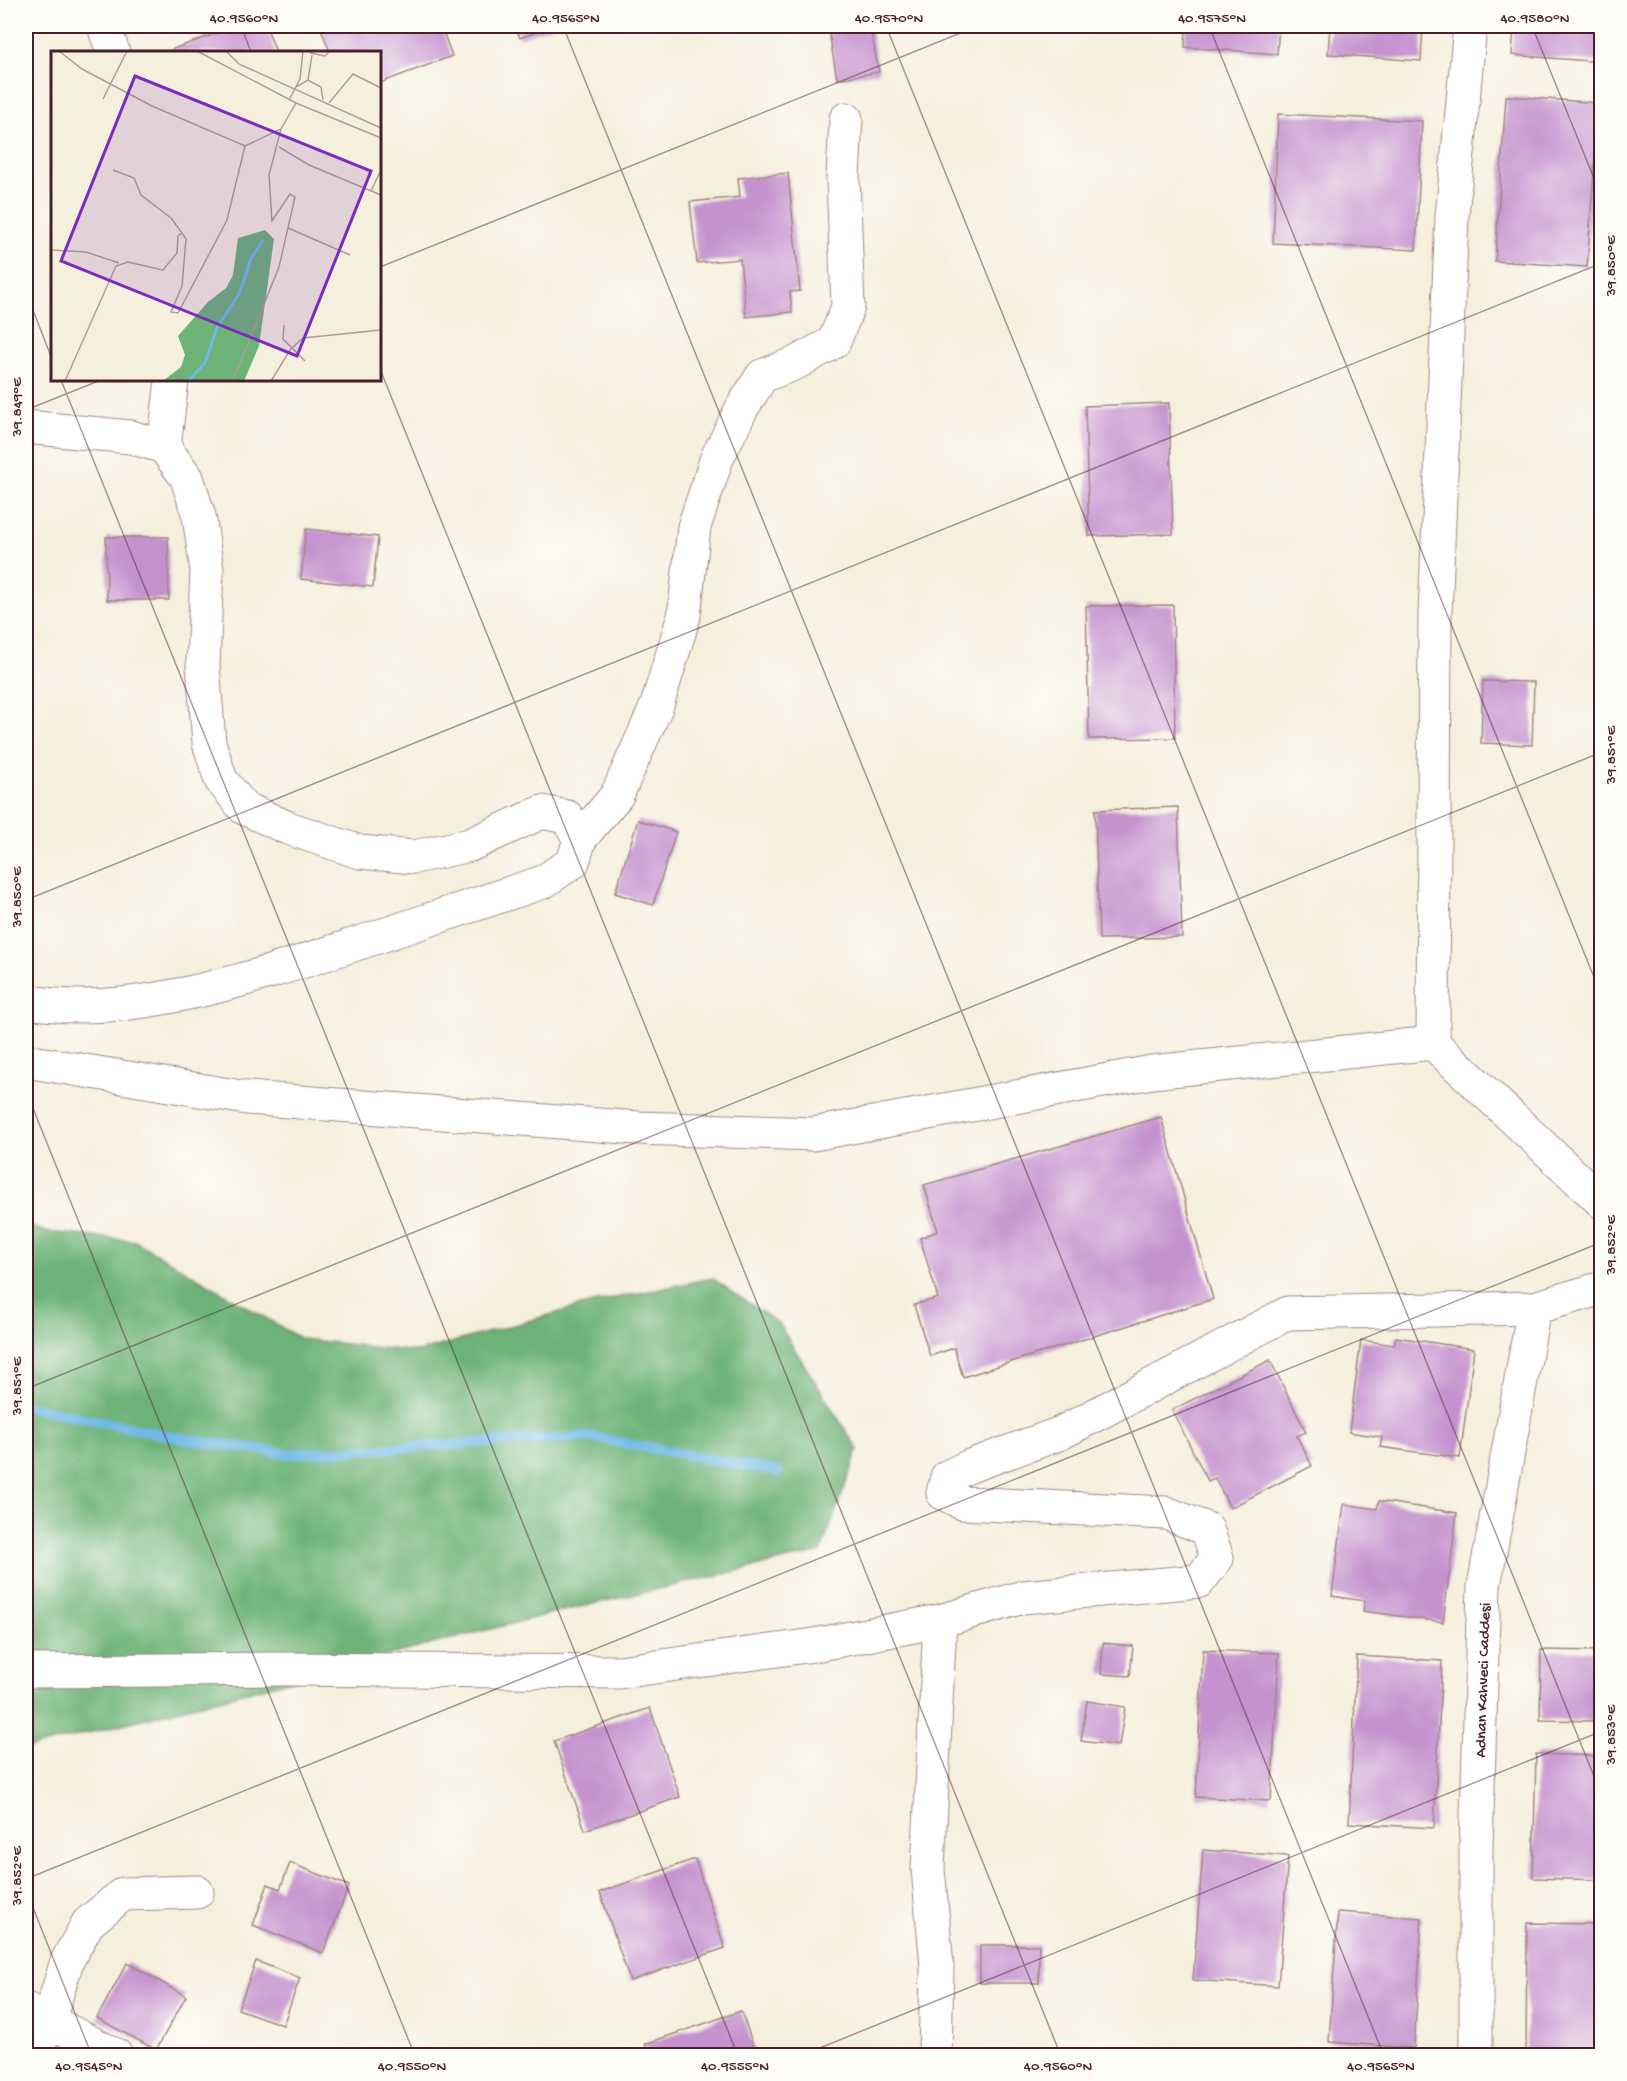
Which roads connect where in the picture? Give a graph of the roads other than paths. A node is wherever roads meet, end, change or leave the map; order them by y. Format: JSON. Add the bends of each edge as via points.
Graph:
{"nodes":[{"id":1,"x":104,"y":26,"type":"edge"},
{"id":2,"x":1470,"y":26,"type":"edge"},
{"id":3,"x":113,"y":51,"type":"edge"},
{"id":4,"x":846,"y":119,"type":"dead end"},
{"id":5,"x":172,"y":381,"type":"edge"},
{"id":6,"x":26,"y":427,"type":"edge"},
{"id":7,"x":164,"y":447,"type":"junction"},
{"id":8,"x":580,"y":839,"type":"junction"},
{"id":9,"x":26,"y":1001,"type":"edge"},
{"id":10,"x":1433,"y":1043,"type":"junction"},
{"id":11,"x":26,"y":1061,"type":"edge"},
{"id":12,"x":1602,"y":1202,"type":"edge"},
{"id":13,"x":1602,"y":1288,"type":"edge"},
{"id":14,"x":1534,"y":1308,"type":"junction"},
{"id":15,"x":940,"y":1621,"type":"junction"},
{"id":16,"x":26,"y":1671,"type":"edge"},
{"id":17,"x":197,"y":1892,"type":"dead end"},
{"id":18,"x":37,"y":2014,"type":"edge"},
{"id":19,"x":34,"y":2055,"type":"edge"},
{"id":20,"x":117,"y":2055,"type":"edge"},
{"id":21,"x":935,"y":2055,"type":"edge"},
{"id":22,"x":1476,"y":2055,"type":"edge"}],
"edges":[{"from":1,"to":3,"type":"street"},
{"from":2,"to":10,"type":"street","via":[[1452,216],[1435,614]]},
{"from":4,"to":8,"type":"street","via":[[843,178],[848,307],[834,342],[762,376],[737,418],[717,458],[694,527],[684,616],[657,705],[617,795]]},
{"from":5,"to":7,"type":"street"},
{"from":6,"to":7,"type":"street","via":[[131,437]]},
{"from":7,"to":8,"type":"street","via":[[186,478],[199,516],[207,570],[203,665],[209,743],[221,780],[244,808],[288,828],[360,852],[403,856],[470,846],[542,812],[567,817]]},
{"from":8,"to":9,"type":"street","via":[[573,862],[543,882],[291,965],[178,995],[100,1005]]},
{"from":10,"to":11,"type":"street","via":[[1152,1072],[813,1134],[638,1128],[247,1098]]},
{"from":10,"to":12,"type":"street"},
{"from":13,"to":14,"type":"street"},
{"from":14,"to":15,"type":"street","via":[[1288,1313],[1061,1433],[947,1477],[943,1493],[962,1503],[1166,1514],[1207,1529],[1217,1558],[1198,1581],[1023,1597]]},
{"from":14,"to":22,"type":"street","name":"Adnan Kahveci Caddesi","via":[[1484,1586],[1476,1849]]},
{"from":15,"to":16,"type":"street","via":[[814,1645],[619,1672]]},
{"from":15,"to":21,"type":"street","via":[[928,1869],[937,1966]]},
{"from":17,"to":18,"type":"street","via":[[123,1894],[88,1923]]},
{"from":18,"to":19,"type":"street"},
{"from":18,"to":20,"type":"street"}]}
